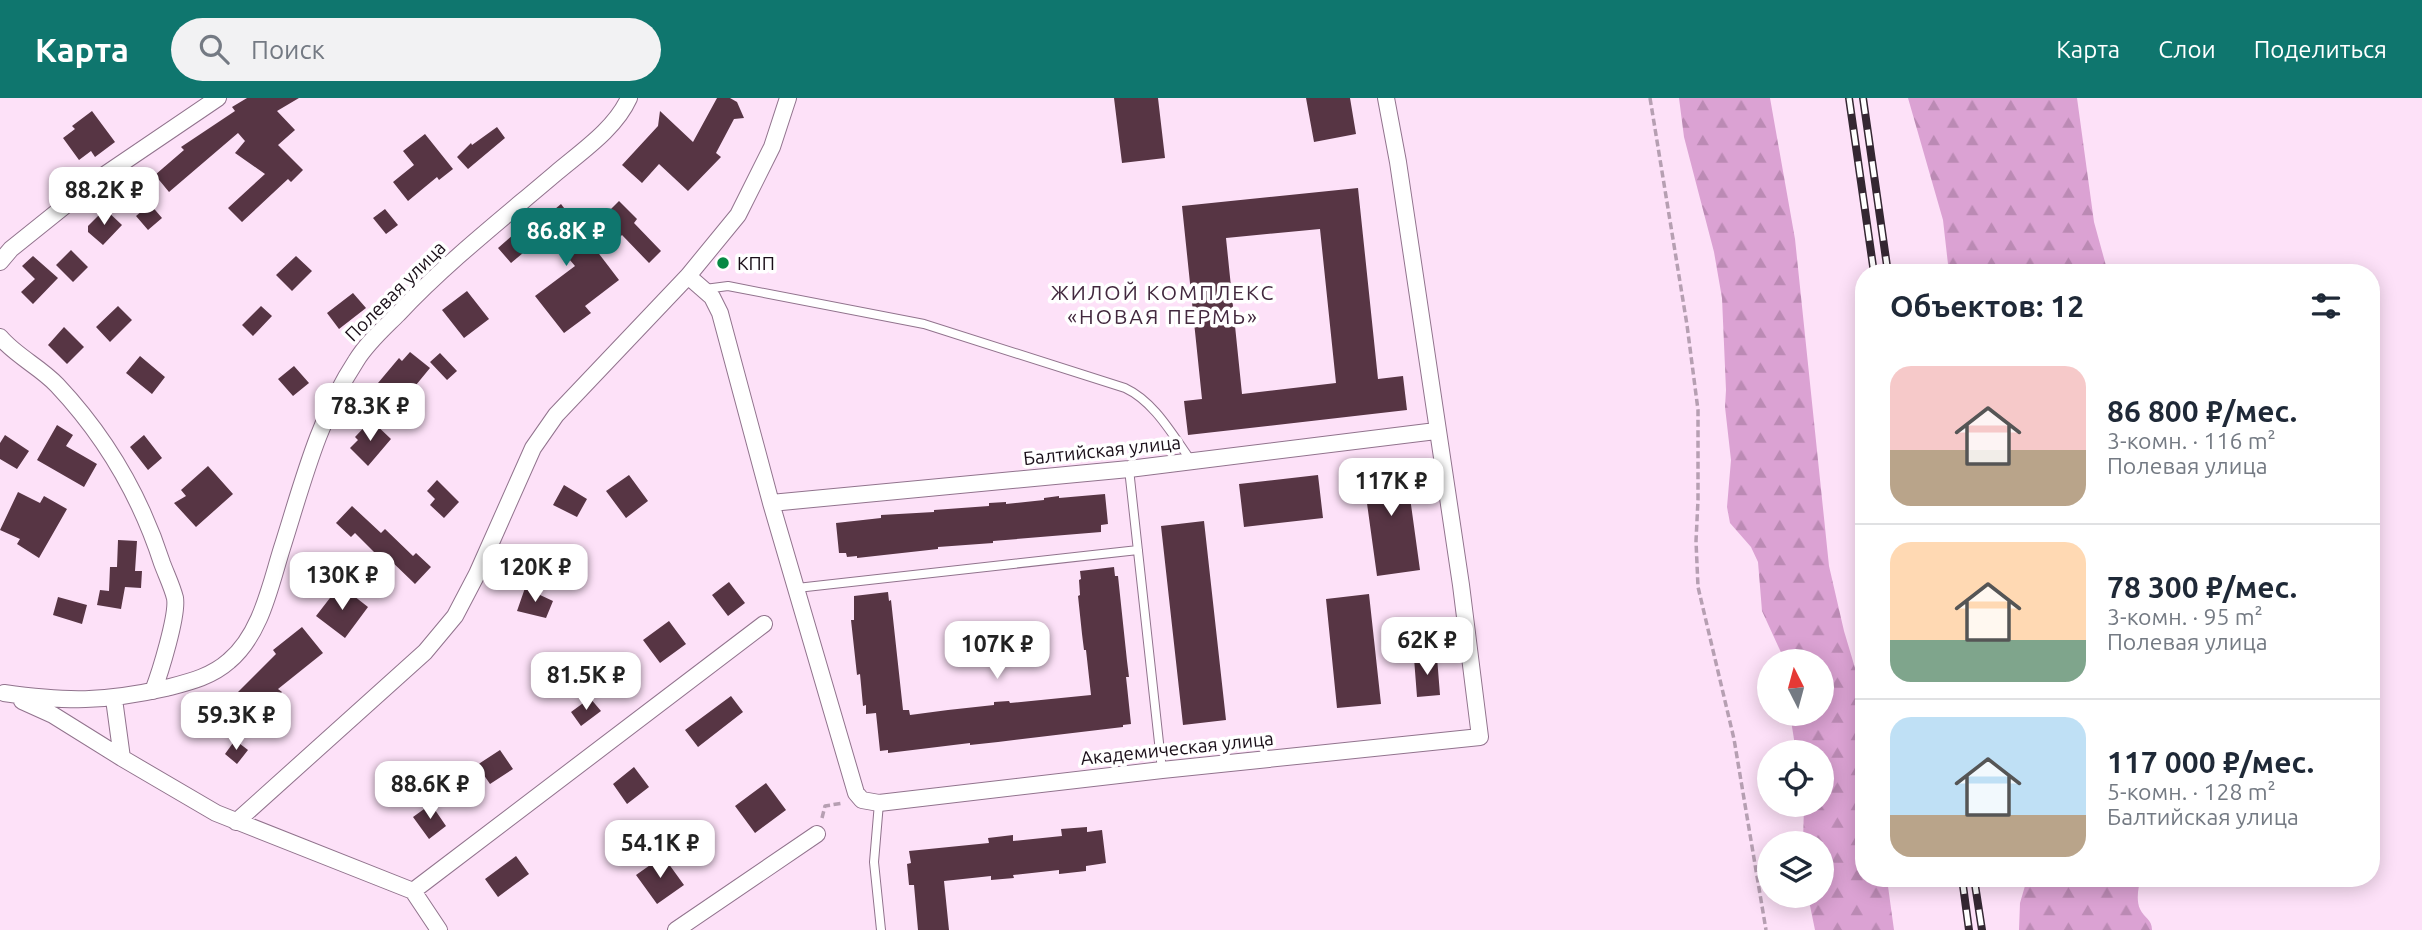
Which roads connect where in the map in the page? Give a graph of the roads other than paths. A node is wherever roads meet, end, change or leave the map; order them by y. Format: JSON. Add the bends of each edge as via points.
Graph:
{"nodes":[{"id":1,"x":218,"y":98,"type":"edge"},
{"id":2,"x":629,"y":98,"type":"edge"},
{"id":3,"x":788,"y":98,"type":"edge"},
{"id":4,"x":1386,"y":98,"type":"edge"},
{"id":5,"x":0,"y":262,"type":"edge"},
{"id":6,"x":688,"y":276,"type":"junction"},
{"id":7,"x":705,"y":289,"type":"junction"},
{"id":8,"x":0,"y":337,"type":"edge"},
{"id":9,"x":1436,"y":431,"type":"junction"},
{"id":10,"x":1192,"y":462,"type":"junction"},
{"id":11,"x":1129,"y":469,"type":"junction"},
{"id":12,"x":771,"y":503,"type":"junction"},
{"id":13,"x":1138,"y":550,"type":"junction"},
{"id":14,"x":797,"y":588,"type":"junction"},
{"id":15,"x":764,"y":624,"type":"dead end"},
{"id":16,"x":153,"y":691,"type":"junction"},
{"id":17,"x":2,"y":692,"type":"edge"},
{"id":18,"x":114,"y":699,"type":"junction"},
{"id":19,"x":121,"y":758,"type":"junction"},
{"id":20,"x":1162,"y":770,"type":"junction"},
{"id":21,"x":879,"y":803,"type":"junction"},
{"id":22,"x":236,"y":822,"type":"junction"},
{"id":23,"x":817,"y":834,"type":"road end"},
{"id":24,"x":413,"y":891,"type":"junction"},
{"id":25,"x":439,"y":930,"type":"edge"},
{"id":26,"x":676,"y":930,"type":"edge"},
{"id":27,"x":881,"y":930,"type":"edge"}],
"edges":[{"from":1,"to":5,"type":"street","via":[[97,180]]},
{"from":2,"to":16,"type":"street","name":"Полевая улица","via":[[599,137],[449,264],[371,340],[344,382],[321,433],[269,591],[244,645],[216,671]]},
{"from":3,"to":6,"type":"street","via":[[752,190],[732,223]]},
{"from":4,"to":9,"type":"street"},
{"from":6,"to":7,"type":"street"},
{"from":6,"to":22,"type":"street","via":[[556,415],[533,448],[455,616],[425,652]]},
{"from":7,"to":10,"type":"lane","via":[[728,286],[924,324],[1125,388],[1150,407]]},
{"from":7,"to":12,"type":"street","via":[[720,313]]},
{"from":8,"to":16,"type":"street","via":[[55,384],[111,452],[153,534],[176,600],[164,662]]},
{"from":9,"to":10,"type":"street","name":"Балтийская улица"},
{"from":9,"to":20,"type":"street","name":"Академическая улица","via":[[1480,737]]},
{"from":10,"to":11,"type":"street","name":"Балтийская улица"},
{"from":11,"to":12,"type":"street","name":"Балтийская улица"},
{"from":11,"to":13,"type":"lane"},
{"from":12,"to":14,"type":"street"},
{"from":13,"to":14,"type":"lane"},
{"from":13,"to":20,"type":"lane"},
{"from":14,"to":21,"type":"street","via":[[856,793],[862,800]]},
{"from":15,"to":24,"type":"street"},
{"from":16,"to":18,"type":"street","name":"Полевая улица"},
{"from":17,"to":18,"type":"street","name":"Полевая улица","via":[[48,699]]},
{"from":17,"to":19,"type":"street","via":[[53,715]]},
{"from":18,"to":19,"type":"street"},
{"from":19,"to":22,"type":"street"},
{"from":20,"to":21,"type":"street","name":"Академическая улица"},
{"from":21,"to":27,"type":"lane","via":[[874,862]]},
{"from":22,"to":24,"type":"street"},
{"from":23,"to":26,"type":"street"},
{"from":24,"to":25,"type":"street"}]}
